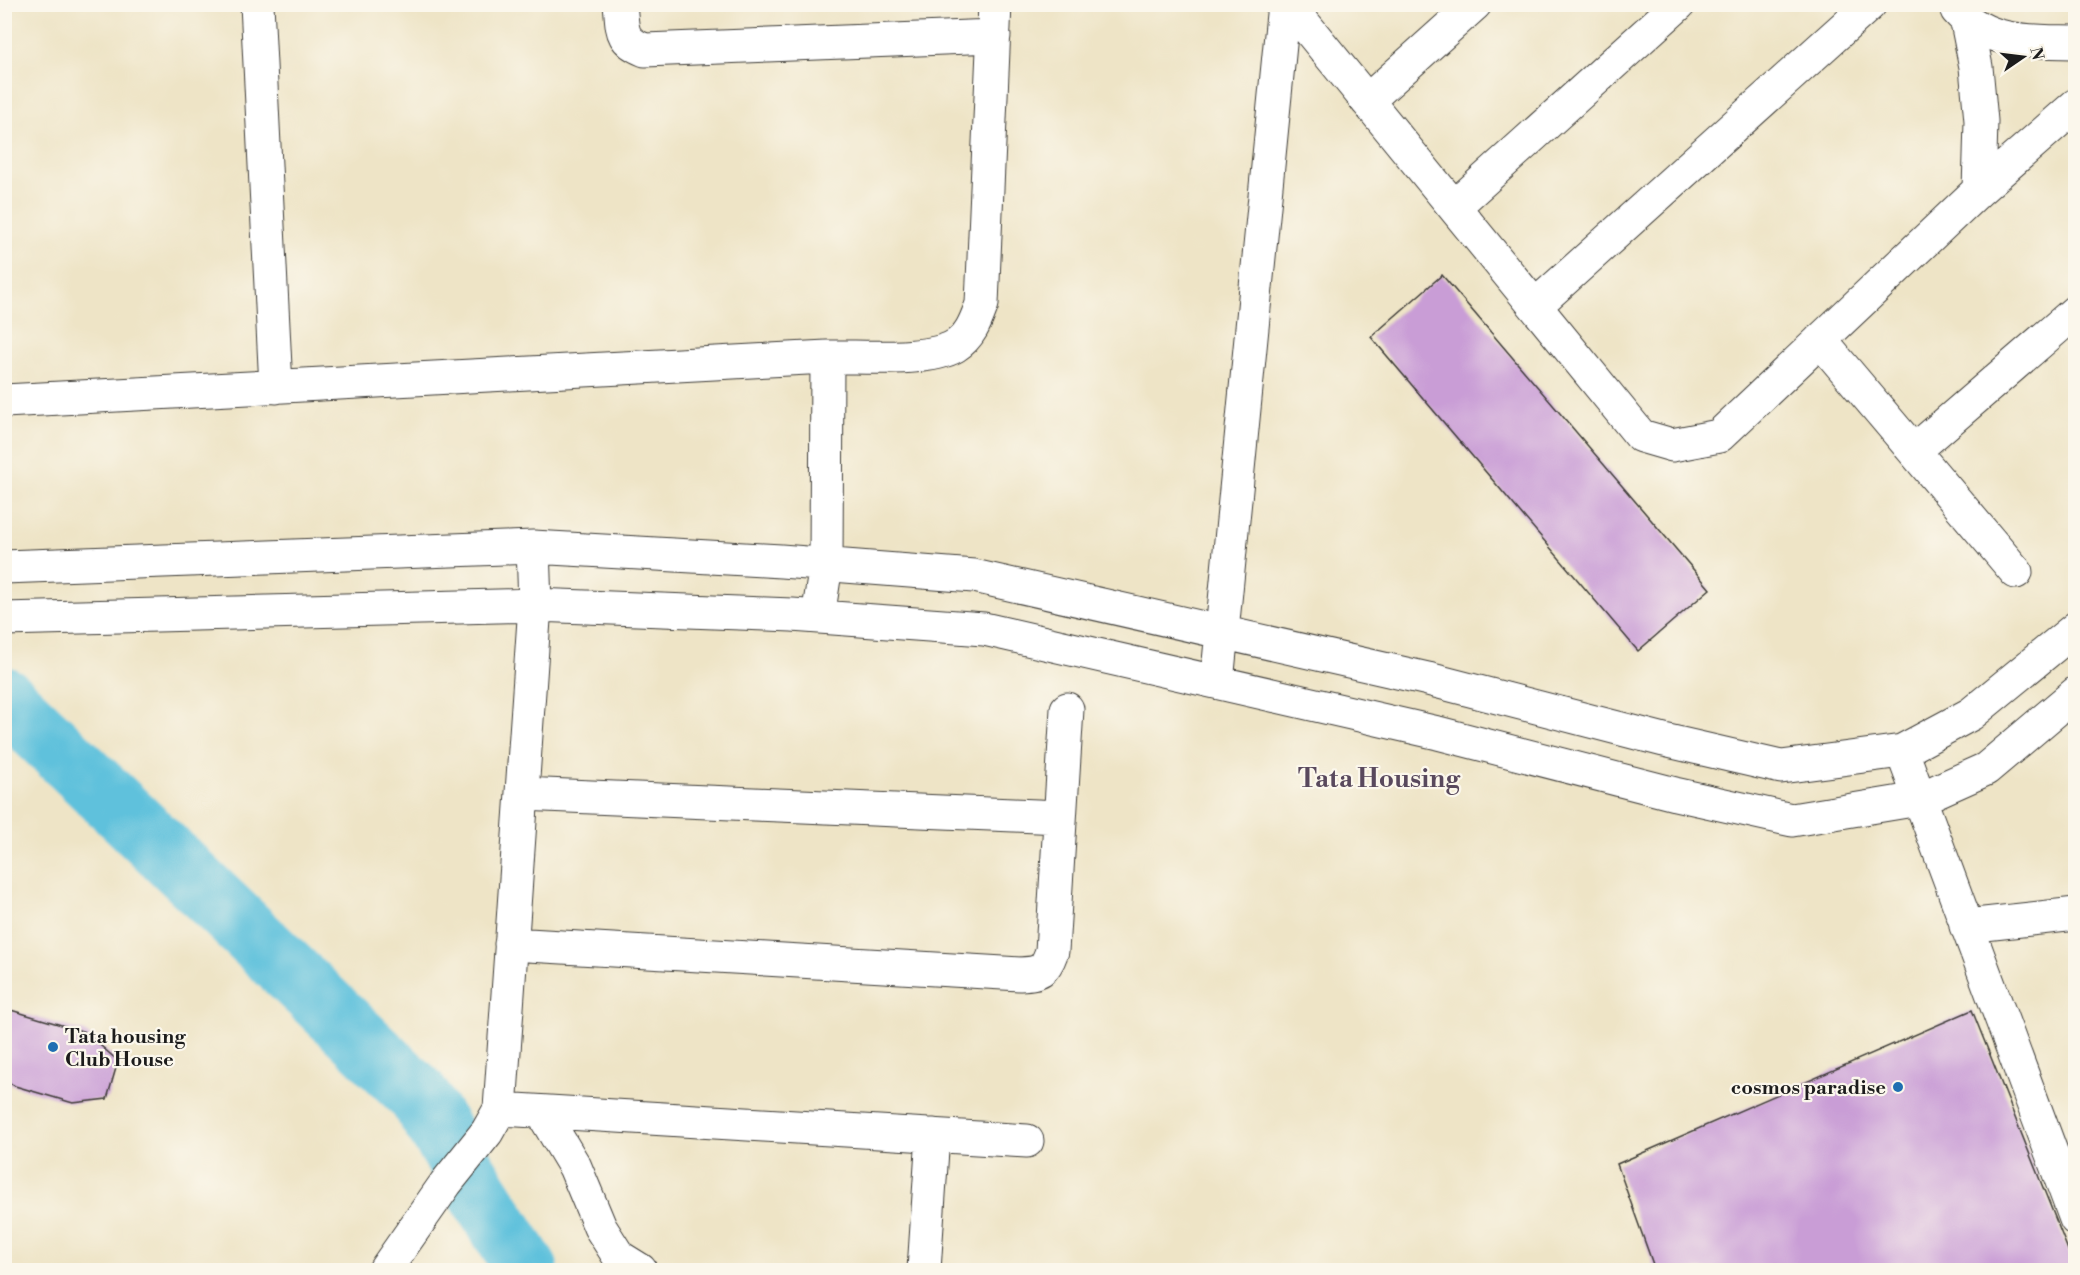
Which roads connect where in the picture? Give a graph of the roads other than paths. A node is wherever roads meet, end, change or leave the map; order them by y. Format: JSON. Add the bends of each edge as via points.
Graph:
{"nodes":[{"id":1,"x":257,"y":4,"type":"edge"},
{"id":2,"x":620,"y":4,"type":"edge"},
{"id":3,"x":1286,"y":4,"type":"edge"},
{"id":4,"x":1475,"y":4,"type":"edge"},
{"id":5,"x":1679,"y":4,"type":"edge"},
{"id":6,"x":1870,"y":4,"type":"edge"},
{"id":7,"x":1960,"y":13,"type":"edge"},
{"id":8,"x":994,"y":20,"type":"edge"},
{"id":9,"x":2076,"y":42,"type":"edge"},
{"id":10,"x":1367,"y":101,"type":"junction"},
{"id":11,"x":2076,"y":105,"type":"edge"},
{"id":12,"x":1979,"y":190,"type":"junction"},
{"id":13,"x":1454,"y":207,"type":"junction"},
{"id":14,"x":1535,"y":306,"type":"junction"},
{"id":15,"x":2076,"y":311,"type":"edge"},
{"id":16,"x":1820,"y":340,"type":"junction"},
{"id":17,"x":827,"y":357,"type":"junction"},
{"id":18,"x":276,"y":387,"type":"junction"},
{"id":19,"x":4,"y":401,"type":"edge"},
{"id":20,"x":1914,"y":451,"type":"junction"},
{"id":21,"x":532,"y":547,"type":"junction"},
{"id":22,"x":826,"y":565,"type":"junction"},
{"id":23,"x":4,"y":567,"type":"edge"},
{"id":24,"x":2016,"y":572,"type":"dead end"},
{"id":25,"x":535,"y":605,"type":"junction"},
{"id":26,"x":818,"y":617,"type":"junction"},
{"id":27,"x":4,"y":619,"type":"edge"},
{"id":28,"x":2076,"y":628,"type":"edge"},
{"id":29,"x":1221,"y":632,"type":"junction"},
{"id":30,"x":1217,"y":682,"type":"junction"},
{"id":31,"x":2076,"y":693,"type":"edge"},
{"id":32,"x":1067,"y":709,"type":"dead end"},
{"id":33,"x":1902,"y":751,"type":"junction"},
{"id":34,"x":522,"y":794,"type":"junction"},
{"id":35,"x":1919,"y":799,"type":"junction"},
{"id":36,"x":1060,"y":817,"type":"junction"},
{"id":37,"x":2076,"y":914,"type":"edge"},
{"id":38,"x":1966,"y":926,"type":"junction"},
{"id":39,"x":511,"y":944,"type":"junction"},
{"id":40,"x":542,"y":1112,"type":"junction"},
{"id":41,"x":493,"y":1121,"type":"junction"},
{"id":42,"x":933,"y":1135,"type":"junction"},
{"id":43,"x":1027,"y":1141,"type":"dead end"},
{"id":44,"x":2076,"y":1219,"type":"edge"},
{"id":45,"x":385,"y":1270,"type":"edge"},
{"id":46,"x":640,"y":1270,"type":"edge"},
{"id":47,"x":924,"y":1270,"type":"edge"}],
"edges":[{"from":1,"to":18,"type":"street"},
{"from":2,"to":8,"type":"street","via":[[623,32],[631,45],[645,50]]},
{"from":3,"to":10,"type":"street"},
{"from":3,"to":29,"type":"street"},
{"from":4,"to":10,"type":"street"},
{"from":5,"to":13,"type":"street"},
{"from":6,"to":14,"type":"street"},
{"from":7,"to":9,"type":"street","via":[[2001,38]]},
{"from":7,"to":12,"type":"street","via":[[1976,67],[1981,122]]},
{"from":8,"to":17,"type":"street","via":[[982,304],[974,327],[955,345],[928,355]]},
{"from":10,"to":13,"type":"street"},
{"from":11,"to":12,"type":"street"},
{"from":12,"to":16,"type":"street"},
{"from":13,"to":14,"type":"street"},
{"from":14,"to":16,"type":"street","via":[[1641,436],[1672,445],[1719,436]]},
{"from":15,"to":20,"type":"street"},
{"from":16,"to":20,"type":"street"},
{"from":17,"to":18,"type":"street"},
{"from":17,"to":22,"type":"street"},
{"from":18,"to":19,"type":"street"},
{"from":20,"to":24,"type":"street"},
{"from":21,"to":22,"type":"street"},
{"from":21,"to":23,"type":"street"},
{"from":21,"to":25,"type":"street"},
{"from":22,"to":26,"type":"street"},
{"from":22,"to":29,"type":"street","via":[[974,576]]},
{"from":25,"to":26,"type":"street"},
{"from":25,"to":27,"type":"street"},
{"from":25,"to":34,"type":"street"},
{"from":26,"to":30,"type":"street","via":[[984,629]]},
{"from":28,"to":33,"type":"street","via":[[1971,714]]},
{"from":29,"to":30,"type":"street"},
{"from":29,"to":33,"type":"street","via":[[1781,767]]},
{"from":30,"to":35,"type":"street","via":[[1792,820]]},
{"from":31,"to":35,"type":"street","via":[[1986,769]]},
{"from":32,"to":36,"type":"street"},
{"from":33,"to":35,"type":"street"},
{"from":34,"to":36,"type":"street"},
{"from":34,"to":39,"type":"street"},
{"from":35,"to":38,"type":"street"},
{"from":36,"to":39,"type":"street","via":[[1052,951],[1047,965],[1037,973]]},
{"from":37,"to":38,"type":"street"},
{"from":38,"to":44,"type":"street"},
{"from":39,"to":41,"type":"street"},
{"from":40,"to":41,"type":"street"},
{"from":40,"to":42,"type":"street"},
{"from":40,"to":46,"type":"street","via":[[574,1167],[600,1227],[619,1257]]},
{"from":41,"to":45,"type":"street"},
{"from":42,"to":43,"type":"street"},
{"from":42,"to":47,"type":"street"}]}
